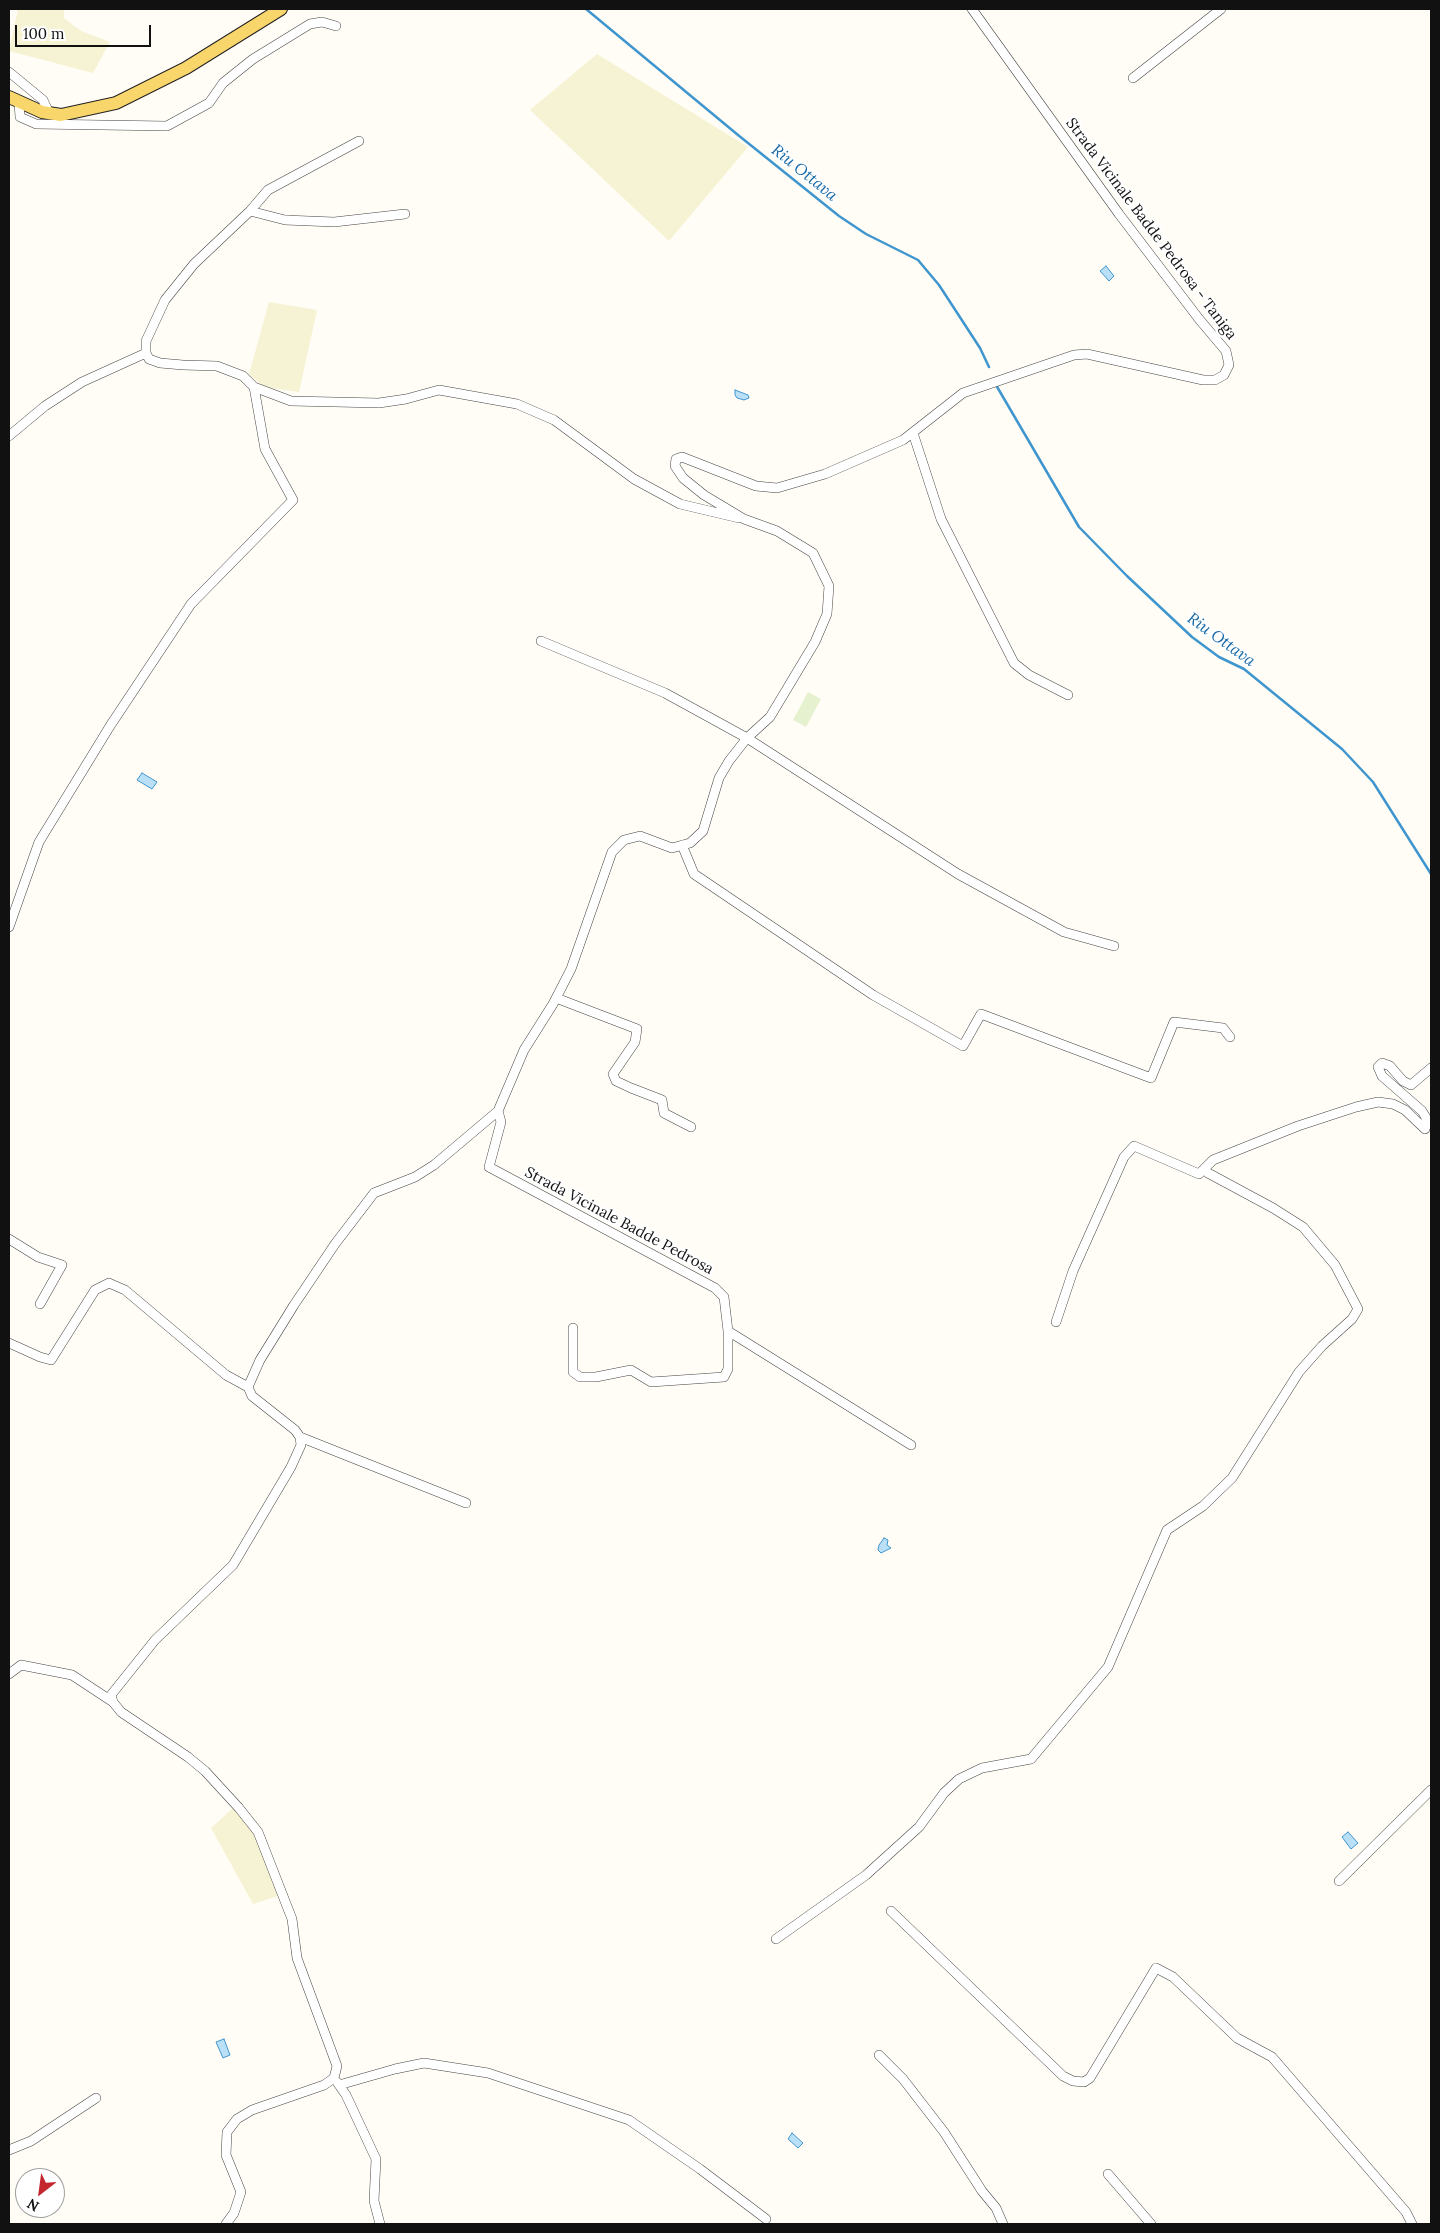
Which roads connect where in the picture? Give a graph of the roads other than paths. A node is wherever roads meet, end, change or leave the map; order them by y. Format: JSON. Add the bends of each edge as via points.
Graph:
{"nodes":[{"id":1,"x":281,"y":9,"type":"edge"},
{"id":2,"x":972,"y":9,"type":"edge"},
{"id":3,"x":1221,"y":9,"type":"edge"},
{"id":4,"x":336,"y":26,"type":"dead end"},
{"id":5,"x":9,"y":72,"type":"edge"},
{"id":6,"x":1133,"y":78,"type":"dead end"},
{"id":7,"x":14,"y":100,"type":"edge"},
{"id":8,"x":49,"y":113,"type":"junction"},
{"id":9,"x":359,"y":141,"type":"dead end"},
{"id":10,"x":250,"y":211,"type":"junction"},
{"id":11,"x":405,"y":214,"type":"dead end"},
{"id":12,"x":146,"y":353,"type":"junction"},
{"id":13,"x":254,"y":387,"type":"junction"},
{"id":14,"x":913,"y":433,"type":"junction"},
{"id":15,"x":9,"y":436,"type":"edge"},
{"id":16,"x":744,"y":519,"type":"junction"},
{"id":17,"x":541,"y":641,"type":"dead end"},
{"id":18,"x":1068,"y":695,"type":"dead end"},
{"id":19,"x":747,"y":738,"type":"junction"},
{"id":20,"x":682,"y":845,"type":"junction"},
{"id":21,"x":9,"y":927,"type":"edge"},
{"id":22,"x":1114,"y":946,"type":"dead end"},
{"id":23,"x":556,"y":998,"type":"junction"},
{"id":24,"x":1230,"y":1037,"type":"dead end"},
{"id":25,"x":1431,"y":1068,"type":"edge"},
{"id":26,"x":498,"y":1112,"type":"junction"},
{"id":27,"x":691,"y":1127,"type":"dead end"},
{"id":28,"x":1204,"y":1169,"type":"junction"},
{"id":29,"x":9,"y":1239,"type":"edge"},
{"id":30,"x":40,"y":1304,"type":"dead end"},
{"id":31,"x":1056,"y":1322,"type":"dead end"},
{"id":32,"x":573,"y":1328,"type":"dead end"},
{"id":33,"x":728,"y":1331,"type":"junction"},
{"id":34,"x":9,"y":1343,"type":"edge"},
{"id":35,"x":248,"y":1387,"type":"junction"},
{"id":36,"x":300,"y":1437,"type":"junction"},
{"id":37,"x":911,"y":1445,"type":"dead end"},
{"id":38,"x":466,"y":1504,"type":"dead end"},
{"id":39,"x":9,"y":1674,"type":"edge"},
{"id":40,"x":113,"y":1702,"type":"junction"},
{"id":41,"x":1431,"y":1790,"type":"edge"},
{"id":42,"x":1338,"y":1881,"type":"dead end"},
{"id":43,"x":891,"y":1911,"type":"dead end"},
{"id":44,"x":776,"y":1939,"type":"dead end"},
{"id":45,"x":879,"y":2055,"type":"dead end"},
{"id":46,"x":337,"y":2081,"type":"junction"},
{"id":47,"x":96,"y":2098,"type":"dead end"},
{"id":48,"x":9,"y":2150,"type":"edge"},
{"id":49,"x":1108,"y":2174,"type":"dead end"},
{"id":50,"x":766,"y":2219,"type":"dead end"},
{"id":51,"x":226,"y":2224,"type":"edge"},
{"id":52,"x":380,"y":2224,"type":"edge"},
{"id":53,"x":1003,"y":2224,"type":"edge"},
{"id":54,"x":1151,"y":2224,"type":"edge"},
{"id":55,"x":1412,"y":2224,"type":"edge"}],
"edges":[{"from":1,"to":8,"type":"main road","via":[[186,68],[116,103],[61,115]]},
{"from":2,"to":14,"type":"street","name":"Strada Vicinale Badde Pedrosa - Taniga","via":[[1119,214],[1226,351],[1229,365],[1224,375],[1214,380],[1203,380],[1087,354],[1074,355],[962,393]]},
{"from":3,"to":6,"type":"street"},
{"from":4,"to":7,"type":"street","via":[[322,22],[310,24],[253,59],[223,83],[209,103],[167,126],[36,124],[20,117]]},
{"from":5,"to":8,"type":"street","via":[[43,100]]},
{"from":7,"to":8,"type":"main road"},
{"from":9,"to":10,"type":"street","via":[[268,190]]},
{"from":10,"to":11,"type":"street","via":[[285,220],[334,222]]},
{"from":10,"to":12,"type":"street","via":[[194,264],[166,300],[146,341]]},
{"from":12,"to":13,"type":"street","via":[[149,359],[160,363],[217,366],[243,376]]},
{"from":12,"to":15,"type":"street","via":[[82,382],[45,406]]},
{"from":13,"to":16,"type":"street","via":[[290,401],[378,403],[439,390],[517,404],[554,420],[634,479],[680,504]]},
{"from":13,"to":21,"type":"street","via":[[265,449],[293,500],[191,604],[110,726],[39,842]]},
{"from":14,"to":16,"type":"street","name":"Strada Vicinale Badde Pedrosa - Taniga","via":[[825,474],[777,488],[756,486],[682,457],[676,459],[674,466],[683,478]]},
{"from":14,"to":18,"type":"street","via":[[941,519],[1014,663],[1029,675]]},
{"from":16,"to":19,"type":"street","via":[[777,531],[813,553],[829,586],[828,614],[815,642],[770,717]]},
{"from":17,"to":19,"type":"street","via":[[661,691]]},
{"from":19,"to":20,"type":"street","via":[[719,778],[703,832],[690,843]]},
{"from":19,"to":22,"type":"street","via":[[958,874],[1064,932]]},
{"from":20,"to":23,"type":"street","via":[[672,848],[640,836],[624,840],[612,852],[571,968]]},
{"from":20,"to":24,"type":"street","via":[[694,874],[876,996],[963,1046],[981,1014],[1150,1078],[1174,1022],[1222,1028]]},
{"from":23,"to":26,"type":"street","via":[[524,1050]]},
{"from":23,"to":27,"type":"street","via":[[637,1028],[635,1042],[613,1074],[616,1081],[662,1100],[664,1113]]},
{"from":25,"to":28,"type":"street","via":[[1411,1085],[1390,1066],[1382,1063],[1378,1067],[1382,1076],[1422,1111],[1428,1120],[1425,1129],[1406,1110],[1378,1102],[1298,1126],[1213,1160]]},
{"from":26,"to":33,"type":"street","name":"Strada Vicinale Badde Pedrosa","via":[[502,1122],[489,1167],[715,1288],[724,1297]]},
{"from":26,"to":35,"type":"street","via":[[415,1178],[374,1193],[294,1304],[260,1360]]},
{"from":28,"to":31,"type":"street","via":[[1199,1174],[1134,1146],[1124,1157],[1073,1271]]},
{"from":28,"to":44,"type":"street","via":[[1303,1227],[1335,1265],[1358,1309],[1352,1320],[1299,1372],[1232,1478],[1203,1506],[1167,1530],[1108,1667],[1031,1758],[982,1768],[959,1778],[919,1827],[866,1875]]},
{"from":29,"to":30,"type":"street","via":[[38,1257],[62,1265]]},
{"from":32,"to":33,"type":"street","via":[[573,1372],[580,1377],[631,1370],[651,1382],[724,1377],[728,1369]]},
{"from":33,"to":37,"type":"street"},
{"from":34,"to":35,"type":"street","via":[[51,1360],[96,1290],[108,1283],[125,1290],[226,1375]]},
{"from":35,"to":36,"type":"street","via":[[252,1396]]},
{"from":36,"to":38,"type":"street"},
{"from":36,"to":40,"type":"street","via":[[301,1445],[291,1466],[233,1564],[128,1671],[111,1695]]},
{"from":39,"to":40,"type":"street","via":[[22,1665],[72,1675]]},
{"from":40,"to":46,"type":"street","via":[[121,1712],[205,1771],[258,1832],[292,1919],[297,1958],[337,2066]]},
{"from":41,"to":42,"type":"street"},
{"from":43,"to":55,"type":"street","via":[[1063,2076],[1073,2081],[1084,2082],[1090,2078],[1156,1968],[1174,1977],[1237,2038],[1272,2057],[1406,2212]]},
{"from":45,"to":53,"type":"street","via":[[903,2079],[944,2132],[996,2208]]},
{"from":46,"to":50,"type":"street","via":[[424,2063],[488,2073],[629,2120]]},
{"from":46,"to":51,"type":"street","via":[[252,2110],[237,2119],[227,2132],[226,2155],[241,2192],[234,2213]]},
{"from":46,"to":52,"type":"street","via":[[376,2159],[374,2201]]},
{"from":47,"to":48,"type":"street","via":[[31,2141]]},
{"from":49,"to":54,"type":"street"}]}
